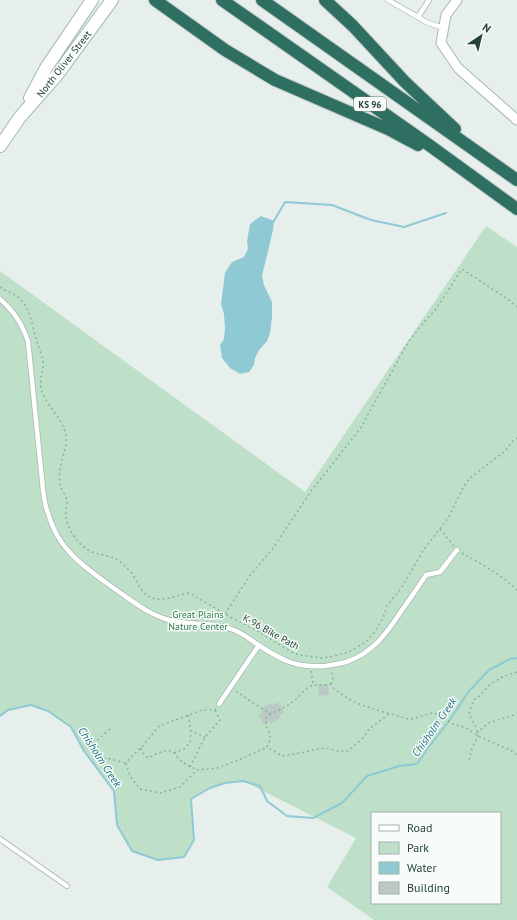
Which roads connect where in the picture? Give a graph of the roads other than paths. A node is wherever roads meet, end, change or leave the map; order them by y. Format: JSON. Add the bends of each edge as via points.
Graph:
{"nodes":[{"id":1,"x":92,"y":0,"type":"edge"},
{"id":2,"x":112,"y":0,"type":"edge"},
{"id":3,"x":155,"y":0,"type":"edge"},
{"id":4,"x":222,"y":0,"type":"edge"},
{"id":5,"x":262,"y":0,"type":"edge"},
{"id":6,"x":325,"y":0,"type":"edge"},
{"id":7,"x":388,"y":0,"type":"edge"},
{"id":8,"x":429,"y":0,"type":"edge"},
{"id":9,"x":457,"y":0,"type":"edge"},
{"id":10,"x":418,"y":17,"type":"junction"},
{"id":11,"x":444,"y":28,"type":"junction"},
{"id":12,"x":20,"y":117,"type":"junction"},
{"id":13,"x":517,"y":120,"type":"edge"},
{"id":14,"x":0,"y":146,"type":"edge"},
{"id":15,"x":490,"y":161,"type":"junction"},
{"id":16,"x":461,"y":168,"type":"junction"},
{"id":17,"x":517,"y":180,"type":"edge"},
{"id":18,"x":517,"y":209,"type":"edge"},
{"id":19,"x":0,"y":300,"type":"edge"},
{"id":20,"x":456,"y":550,"type":"road end"},
{"id":21,"x":259,"y":645,"type":"junction"},
{"id":22,"x":219,"y":704,"type":"road end"},
{"id":23,"x":0,"y":839,"type":"edge"},
{"id":24,"x":67,"y":886,"type":"dead end"}],
"edges":[{"from":1,"to":12,"type":"main road","via":[[46,68]]},
{"from":2,"to":12,"type":"main road","name":"North Oliver Street","via":[[57,75]]},
{"from":3,"to":16,"type":"highway","via":[[225,50],[275,80],[388,129]]},
{"from":4,"to":16,"type":"highway","number":"KS 96"},
{"from":5,"to":15,"type":"highway","number":"KS 96"},
{"from":6,"to":15,"type":"highway","via":[[405,82]]},
{"from":7,"to":10,"type":"lane"},
{"from":8,"to":10,"type":"lane"},
{"from":9,"to":11,"type":"street","via":[[446,15]]},
{"from":10,"to":11,"type":"lane"},
{"from":11,"to":13,"type":"street","via":[[441,43],[458,68]]},
{"from":12,"to":14,"type":"main road","name":"North Oliver Street"},
{"from":15,"to":17,"type":"highway","number":"KS 96"},
{"from":16,"to":18,"type":"highway","number":"KS 96"},
{"from":19,"to":21,"type":"lane","via":[[17,317],[28,341],[45,504],[62,543],[80,564],[142,608],[170,620],[222,626],[244,635]]},
{"from":20,"to":21,"type":"lane","via":[[440,572],[426,575],[378,643],[356,658],[345,663],[311,667],[290,662]]},
{"from":21,"to":22,"type":"lane"},
{"from":23,"to":24,"type":"lane"}]}
